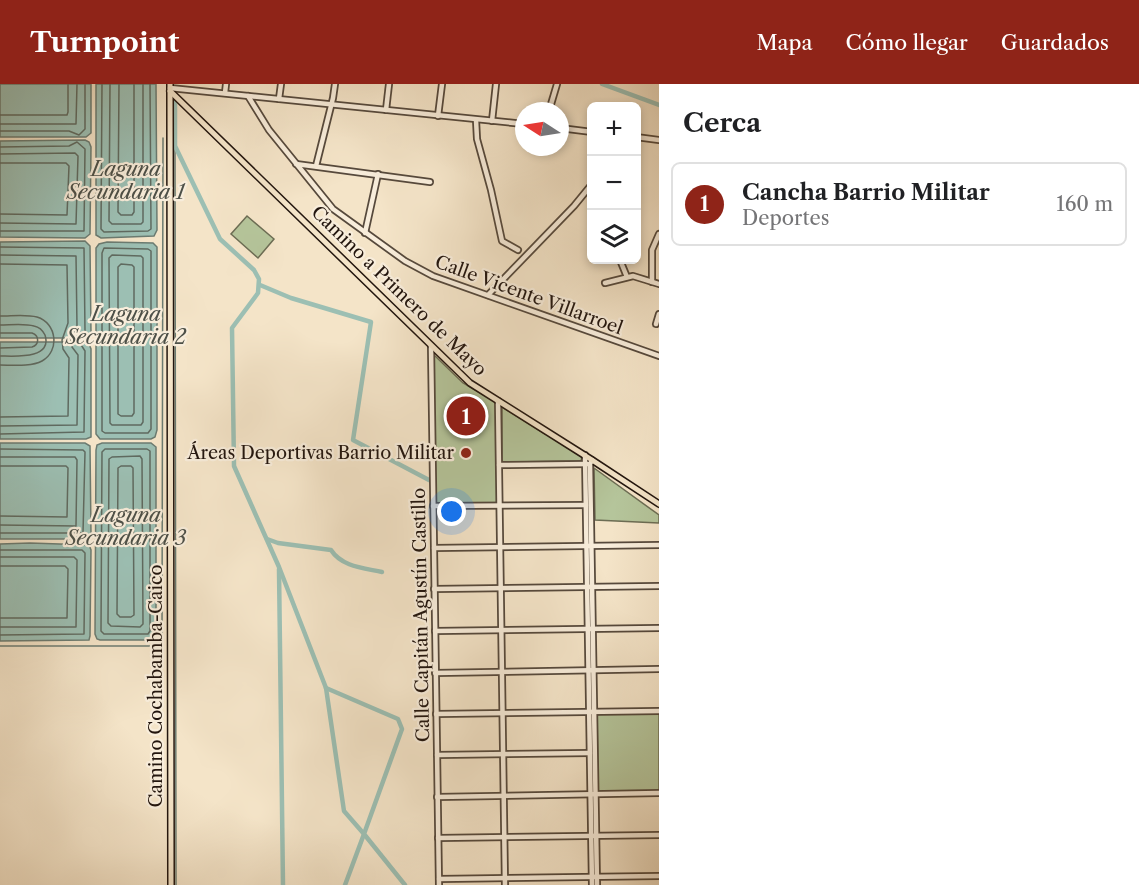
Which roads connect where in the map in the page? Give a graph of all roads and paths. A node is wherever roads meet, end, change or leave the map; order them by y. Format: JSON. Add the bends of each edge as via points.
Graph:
{"nodes":[{"id":1,"x":226,"y":84,"type":"edge"},
{"id":2,"x":281,"y":84,"type":"edge"},
{"id":3,"x":335,"y":84,"type":"edge"},
{"id":4,"x":389,"y":84,"type":"edge"},
{"id":5,"x":442,"y":84,"type":"edge"},
{"id":6,"x":496,"y":84,"type":"edge"},
{"id":7,"x":557,"y":84,"type":"edge"},
{"id":8,"x":170,"y":88,"type":"edge"},
{"id":9,"x":225,"y":93,"type":"junction"},
{"id":10,"x":248,"y":96,"type":"junction"},
{"id":11,"x":279,"y":99,"type":"junction"},
{"id":12,"x":552,"y":102,"type":"edge"},
{"id":13,"x":331,"y":104,"type":"junction"},
{"id":14,"x":386,"y":110,"type":"junction"},
{"id":15,"x":438,"y":116,"type":"junction"},
{"id":16,"x":476,"y":120,"type":"junction"},
{"id":17,"x":492,"y":121,"type":"junction"},
{"id":18,"x":515,"y":123,"type":"edge"},
{"id":19,"x":569,"y":129,"type":"edge"},
{"id":20,"x":587,"y":131,"type":"edge"},
{"id":21,"x":641,"y":138,"type":"edge"},
{"id":22,"x":659,"y":140,"type":"edge"},
{"id":23,"x":295,"y":164,"type":"junction"},
{"id":24,"x":316,"y":166,"type":"junction"},
{"id":25,"x":378,"y":174,"type":"junction"},
{"id":26,"x":430,"y":182,"type":"dead end"},
{"id":27,"x":587,"y":189,"type":"edge"},
{"id":28,"x":365,"y":233,"type":"junction"},
{"id":29,"x":659,"y":234,"type":"edge"},
{"id":30,"x":518,"y":250,"type":"dead end"},
{"id":31,"x":622,"y":264,"type":"edge"},
{"id":32,"x":627,"y":276,"type":"junction"},
{"id":33,"x":652,"y":282,"type":"junction"},
{"id":34,"x":605,"y":284,"type":"dead end"},
{"id":35,"x":659,"y":284,"type":"edge"},
{"id":36,"x":488,"y":296,"type":"junction"},
{"id":37,"x":659,"y":314,"type":"edge"},
{"id":38,"x":656,"y":324,"type":"dead end"},
{"id":39,"x":430,"y":346,"type":"junction"},
{"id":40,"x":659,"y":356,"type":"edge"},
{"id":41,"x":498,"y":401,"type":"junction"},
{"id":42,"x":589,"y":462,"type":"junction"},
{"id":43,"x":499,"y":465,"type":"junction"},
{"id":44,"x":659,"y":504,"type":"edge"},
{"id":45,"x":588,"y":505,"type":"junction"},
{"id":46,"x":433,"y":506,"type":"junction"},
{"id":47,"x":499,"y":506,"type":"junction"},
{"id":48,"x":659,"y":545,"type":"edge"},
{"id":49,"x":589,"y":546,"type":"junction"},
{"id":50,"x":500,"y":547,"type":"junction"},
{"id":51,"x":434,"y":548,"type":"junction"},
{"id":52,"x":659,"y":586,"type":"edge"},
{"id":53,"x":590,"y":587,"type":"junction"},
{"id":54,"x":501,"y":589,"type":"junction"},
{"id":55,"x":434,"y":590,"type":"junction"},
{"id":56,"x":659,"y":628,"type":"edge"},
{"id":57,"x":590,"y":629,"type":"junction"},
{"id":58,"x":501,"y":630,"type":"junction"},
{"id":59,"x":435,"y":631,"type":"junction"},
{"id":60,"x":659,"y":669,"type":"edge"},
{"id":61,"x":591,"y":670,"type":"junction"},
{"id":62,"x":502,"y":672,"type":"junction"},
{"id":63,"x":435,"y":673,"type":"junction"},
{"id":64,"x":659,"y":711,"type":"edge"},
{"id":65,"x":592,"y":712,"type":"junction"},
{"id":66,"x":502,"y":713,"type":"junction"},
{"id":67,"x":436,"y":714,"type":"junction"},
{"id":68,"x":592,"y":753,"type":"junction"},
{"id":69,"x":503,"y":754,"type":"junction"},
{"id":70,"x":437,"y":755,"type":"junction"},
{"id":71,"x":659,"y":793,"type":"edge"},
{"id":72,"x":593,"y":794,"type":"junction"},
{"id":73,"x":504,"y":796,"type":"junction"},
{"id":74,"x":437,"y":797,"type":"junction"},
{"id":75,"x":659,"y":835,"type":"edge"},
{"id":76,"x":594,"y":836,"type":"junction"},
{"id":77,"x":505,"y":837,"type":"junction"},
{"id":78,"x":438,"y":838,"type":"junction"},
{"id":79,"x":659,"y":876,"type":"edge"},
{"id":80,"x":594,"y":877,"type":"junction"},
{"id":81,"x":505,"y":878,"type":"junction"},
{"id":82,"x":439,"y":882,"type":"edge"},
{"id":83,"x":171,"y":885,"type":"edge"},
{"id":84,"x":505,"y":885,"type":"edge"},
{"id":85,"x":592,"y":885,"type":"edge"},
{"id":86,"x":597,"y":885,"type":"edge"}],
"edges":[{"from":1,"to":9,"type":"street"},
{"from":2,"to":11,"type":"street"},
{"from":3,"to":13,"type":"street"},
{"from":4,"to":14,"type":"street"},
{"from":5,"to":15,"type":"street"},
{"from":6,"to":17,"type":"street"},
{"from":7,"to":12,"type":"street"},
{"from":8,"to":9,"type":"street"},
{"from":8,"to":39,"type":"main road","name":"Camino a Primero de Mayo"},
{"from":8,"to":83,"type":"main road","name":"Camino Cochabamba-Caico"},
{"from":9,"to":10,"type":"street"},
{"from":10,"to":11,"type":"street"},
{"from":10,"to":23,"type":"street","name":"Calle Vicente Villarroel"},
{"from":11,"to":13,"type":"street"},
{"from":13,"to":14,"type":"street"},
{"from":13,"to":24,"type":"street"},
{"from":14,"to":15,"type":"street"},
{"from":15,"to":16,"type":"street"},
{"from":16,"to":17,"type":"street"},
{"from":16,"to":30,"type":"street","via":[[477,139],[502,241]]},
{"from":17,"to":18,"type":"street"},
{"from":19,"to":20,"type":"street"},
{"from":21,"to":22,"type":"street"},
{"from":23,"to":24,"type":"street"},
{"from":23,"to":28,"type":"street","name":"Calle Vicente Villarroel","via":[[333,209]]},
{"from":24,"to":25,"type":"street"},
{"from":25,"to":26,"type":"street"},
{"from":25,"to":28,"type":"street"},
{"from":27,"to":36,"type":"street"},
{"from":28,"to":36,"type":"street","name":"Calle Vicente Villarroel","via":[[418,269]]},
{"from":29,"to":33,"type":"street","via":[[652,250]]},
{"from":31,"to":32,"type":"street"},
{"from":32,"to":33,"type":"street"},
{"from":32,"to":34,"type":"street"},
{"from":33,"to":35,"type":"street"},
{"from":36,"to":40,"type":"street","name":"Calle Vicente Villarroel"},
{"from":37,"to":38,"type":"street"},
{"from":39,"to":41,"type":"main road","name":"Camino a Primero de Mayo","via":[[470,383]]},
{"from":39,"to":46,"type":"street","name":"Calle Capitán Agustín Castillo"},
{"from":41,"to":42,"type":"main road","name":"Camino a Primero de Mayo","via":[[585,455]]},
{"from":41,"to":43,"type":"street"},
{"from":42,"to":43,"type":"street"},
{"from":42,"to":44,"type":"main road","name":"Camino a Primero de Mayo"},
{"from":42,"to":45,"type":"street"},
{"from":43,"to":47,"type":"street"},
{"from":45,"to":47,"type":"street"},
{"from":45,"to":49,"type":"street"},
{"from":46,"to":47,"type":"street"},
{"from":46,"to":51,"type":"street","name":"Calle Capitán Agustín Castillo"},
{"from":47,"to":50,"type":"street"},
{"from":48,"to":49,"type":"street"},
{"from":49,"to":50,"type":"street"},
{"from":49,"to":53,"type":"street"},
{"from":50,"to":51,"type":"street"},
{"from":50,"to":54,"type":"street"},
{"from":51,"to":55,"type":"street","name":"Calle Capitán Agustín Castillo"},
{"from":52,"to":53,"type":"street"},
{"from":53,"to":54,"type":"street"},
{"from":53,"to":57,"type":"street"},
{"from":54,"to":55,"type":"street"},
{"from":54,"to":58,"type":"street"},
{"from":55,"to":59,"type":"street","name":"Calle Capitán Agustín Castillo"},
{"from":56,"to":57,"type":"street"},
{"from":57,"to":58,"type":"street"},
{"from":57,"to":61,"type":"street"},
{"from":58,"to":59,"type":"street"},
{"from":58,"to":62,"type":"street"},
{"from":59,"to":63,"type":"street","name":"Calle Capitán Agustín Castillo"},
{"from":60,"to":61,"type":"street"},
{"from":61,"to":62,"type":"street"},
{"from":61,"to":65,"type":"street"},
{"from":62,"to":63,"type":"street"},
{"from":62,"to":66,"type":"street"},
{"from":63,"to":67,"type":"street","name":"Calle Capitán Agustín Castillo"},
{"from":64,"to":65,"type":"street"},
{"from":65,"to":66,"type":"street"},
{"from":65,"to":68,"type":"street"},
{"from":66,"to":67,"type":"street"},
{"from":66,"to":69,"type":"street"},
{"from":67,"to":70,"type":"street","name":"Calle Capitán Agustín Castillo"},
{"from":68,"to":69,"type":"street"},
{"from":68,"to":72,"type":"street"},
{"from":69,"to":70,"type":"street"},
{"from":69,"to":73,"type":"street"},
{"from":70,"to":74,"type":"street","name":"Calle Capitán Agustín Castillo"},
{"from":71,"to":72,"type":"street"},
{"from":72,"to":73,"type":"street"},
{"from":72,"to":76,"type":"street"},
{"from":73,"to":74,"type":"street"},
{"from":73,"to":77,"type":"street"},
{"from":74,"to":78,"type":"street","name":"Calle Capitán Agustín Castillo"},
{"from":75,"to":76,"type":"street"},
{"from":76,"to":77,"type":"street"},
{"from":76,"to":80,"type":"street"},
{"from":77,"to":78,"type":"street"},
{"from":77,"to":81,"type":"street"},
{"from":78,"to":82,"type":"street","name":"Calle Capitán Agustín Castillo"},
{"from":79,"to":80,"type":"street"},
{"from":80,"to":81,"type":"street"},
{"from":80,"to":85,"type":"street"},
{"from":80,"to":86,"type":"street"},
{"from":81,"to":82,"type":"street"},
{"from":81,"to":84,"type":"street"}]}
